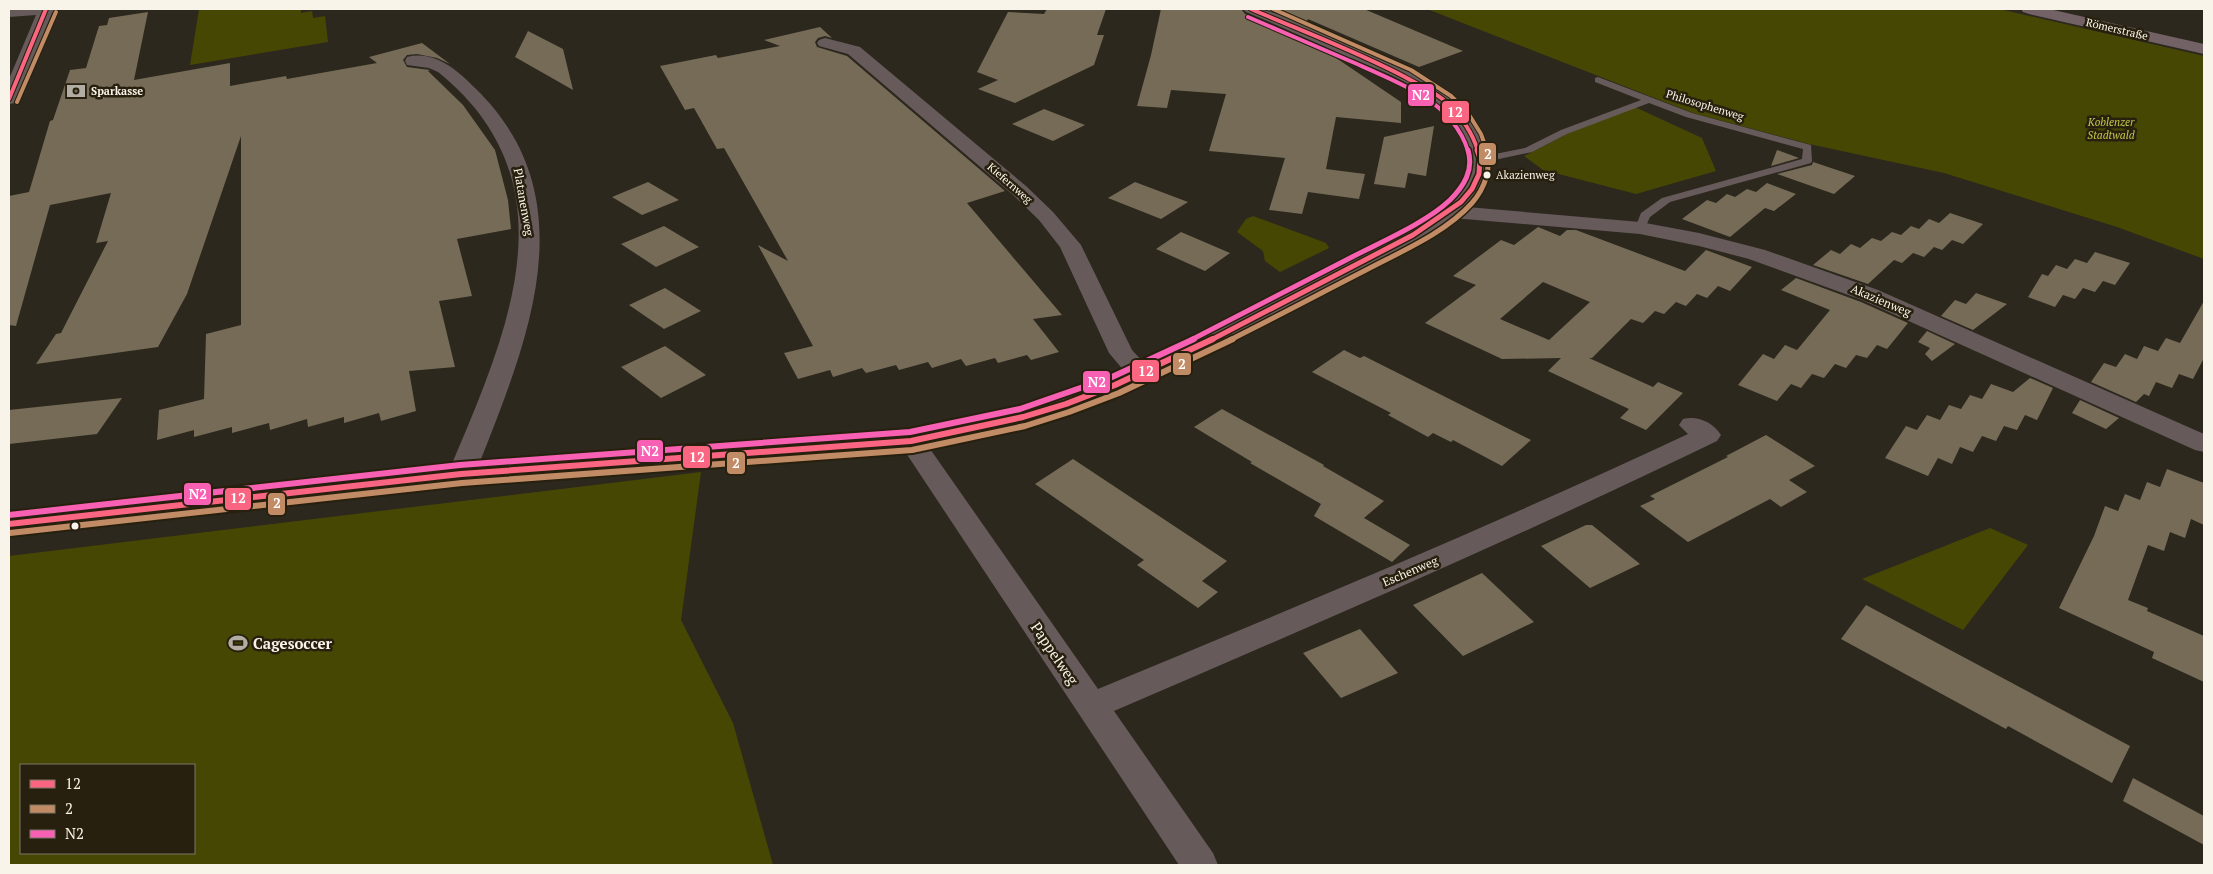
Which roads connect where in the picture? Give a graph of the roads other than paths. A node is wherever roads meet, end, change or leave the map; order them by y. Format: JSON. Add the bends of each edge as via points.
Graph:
{"nodes":[{"id":1,"x":47,"y":9,"type":"edge"},
{"id":2,"x":1251,"y":9,"type":"edge"},
{"id":3,"x":2029,"y":9,"type":"edge"},
{"id":4,"x":9,"y":12,"type":"edge"},
{"id":5,"x":825,"y":43,"type":"dead end"},
{"id":6,"x":2204,"y":48,"type":"edge"},
{"id":7,"x":413,"y":61,"type":"dead end"},
{"id":8,"x":1598,"y":80,"type":"dead end"},
{"id":9,"x":12,"y":82,"type":"edge"},
{"id":10,"x":9,"y":99,"type":"edge"},
{"id":11,"x":1648,"y":100,"type":"junction"},
{"id":12,"x":1480,"y":160,"type":"junction"},
{"id":13,"x":1450,"y":212,"type":"junction"},
{"id":14,"x":1640,"y":228,"type":"junction"},
{"id":15,"x":1140,"y":374,"type":"junction"},
{"id":16,"x":1692,"y":425,"type":"dead end"},
{"id":17,"x":911,"y":441,"type":"junction"},
{"id":18,"x":2204,"y":444,"type":"edge"},
{"id":19,"x":461,"y":474,"type":"junction"},
{"id":20,"x":9,"y":524,"type":"edge"},
{"id":21,"x":1091,"y":706,"type":"junction"},
{"id":22,"x":1200,"y":865,"type":"edge"}],
"edges":[{"from":1,"to":4,"type":"street"},
{"from":1,"to":9,"type":"street"},
{"from":2,"to":12,"type":"street","via":[[1384,67],[1434,93],[1472,134]]},
{"from":3,"to":6,"type":"main road","name":"Römerstraße"},
{"from":5,"to":15,"type":"street","name":"Kiefernweg","via":[[854,50],[1046,216],[1070,245],[1122,353]]},
{"from":7,"to":19,"type":"street","name":"Platanenweg","via":[[440,66],[485,107],[500,128],[521,175],[531,228],[531,260],[518,326]]},
{"from":8,"to":11,"type":"lane","name":"Philosophenweg"},
{"from":9,"to":10,"type":"street"},
{"from":11,"to":12,"type":"lane","via":[[1564,132],[1528,150]]},
{"from":11,"to":14,"type":"lane","name":"Philosophenweg","via":[[1689,116],[1808,147],[1806,161],[1666,200],[1645,215]]},
{"from":12,"to":13,"type":"street","via":[[1478,175],[1470,191]]},
{"from":13,"to":14,"type":"street","name":"Akazienweg"},
{"from":13,"to":15,"type":"street","via":[[1402,240]]},
{"from":14,"to":18,"type":"street","name":"Akazienweg","via":[[1716,243],[1818,274]]},
{"from":15,"to":17,"type":"street","via":[[1089,396],[1021,419]]},
{"from":16,"to":21,"type":"street","name":"Eschenweg","via":[[1708,435],[1444,556]]},
{"from":17,"to":19,"type":"street"},
{"from":17,"to":21,"type":"street","name":"Pappelweg"},
{"from":19,"to":20,"type":"street"},
{"from":21,"to":22,"type":"street","name":"Pappelweg"}]}
